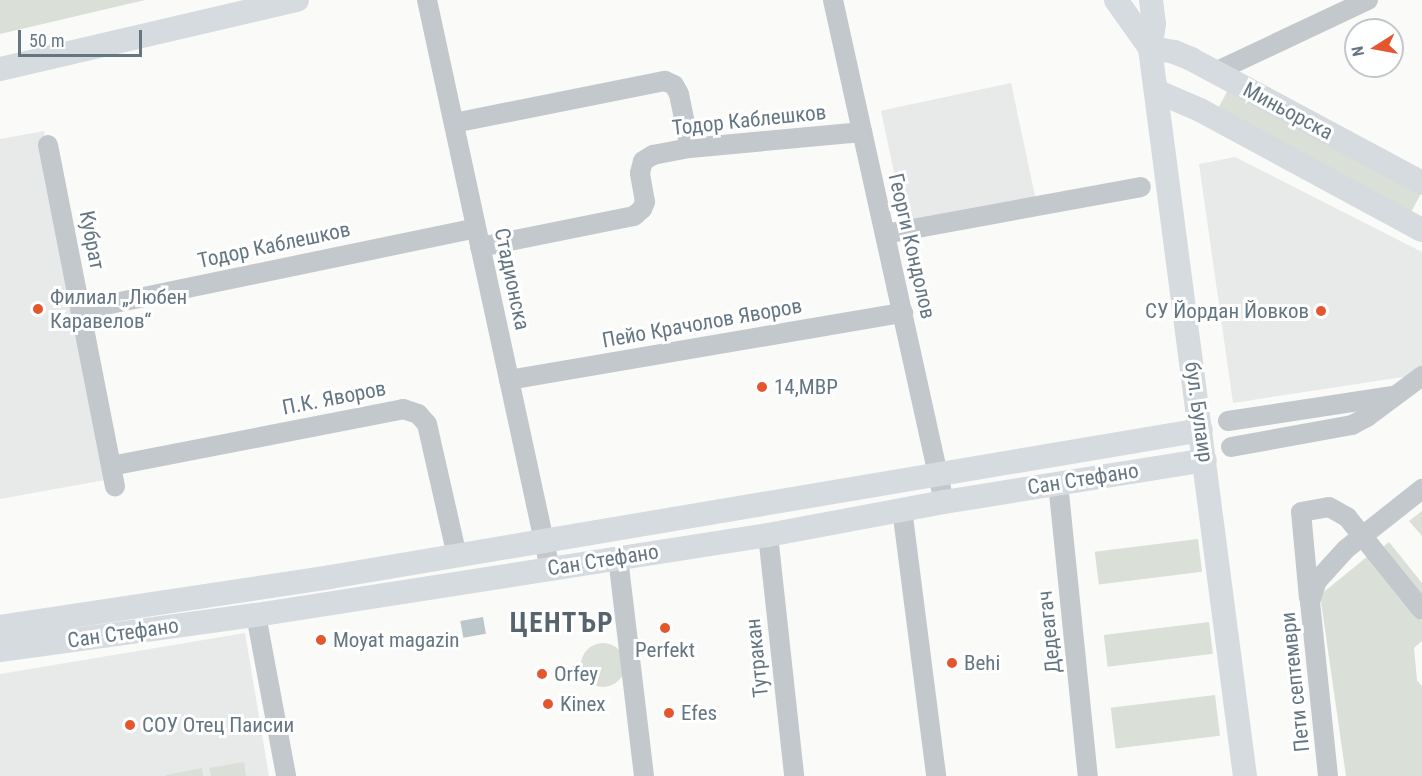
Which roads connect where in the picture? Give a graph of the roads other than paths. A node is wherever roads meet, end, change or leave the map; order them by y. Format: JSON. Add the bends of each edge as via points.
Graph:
{"nodes":[{"id":1,"x":297,"y":0,"type":"edge"},
{"id":2,"x":427,"y":0,"type":"edge"},
{"id":3,"x":832,"y":0,"type":"edge"},
{"id":4,"x":1116,"y":0,"type":"edge"},
{"id":5,"x":1151,"y":0,"type":"edge"},
{"id":6,"x":1368,"y":0,"type":"edge"},
{"id":7,"x":1150,"y":48,"type":"junction"},
{"id":8,"x":0,"y":69,"type":"edge"},
{"id":9,"x":1215,"y":72,"type":"junction"},
{"id":10,"x":1156,"y":90,"type":"junction"},
{"id":11,"x":454,"y":123,"type":"junction"},
{"id":12,"x":862,"y":132,"type":"junction"},
{"id":13,"x":48,"y":145,"type":"dead end"},
{"id":14,"x":690,"y":148,"type":"junction"},
{"id":15,"x":1422,"y":183,"type":"edge"},
{"id":16,"x":1141,"y":187,"type":"dead end"},
{"id":17,"x":1422,"y":230,"type":"edge"},
{"id":18,"x":885,"y":234,"type":"junction"},
{"id":19,"x":478,"y":238,"type":"junction"},
{"id":20,"x":81,"y":310,"type":"junction"},
{"id":21,"x":903,"y":313,"type":"junction"},
{"id":22,"x":509,"y":380,"type":"junction"},
{"id":23,"x":1419,"y":384,"type":"edge"},
{"id":24,"x":1397,"y":395,"type":"junction"},
{"id":25,"x":1228,"y":421,"type":"dead end"},
{"id":26,"x":1201,"y":430,"type":"junction"},
{"id":27,"x":1231,"y":447,"type":"dead end"},
{"id":28,"x":1205,"y":460,"type":"junction"},
{"id":29,"x":111,"y":466,"type":"junction"},
{"id":30,"x":939,"y":475,"type":"junction"},
{"id":31,"x":1058,"y":483,"type":"junction"},
{"id":32,"x":115,"y":486,"type":"dead end"},
{"id":33,"x":1422,"y":489,"type":"edge"},
{"id":34,"x":944,"y":502,"type":"junction"},
{"id":35,"x":902,"y":509,"type":"junction"},
{"id":36,"x":768,"y":535,"type":"junction"},
{"id":37,"x":1361,"y":536,"type":"junction"},
{"id":38,"x":544,"y":541,"type":"junction"},
{"id":39,"x":457,"y":556,"type":"junction"},
{"id":40,"x":618,"y":558,"type":"junction"},
{"id":41,"x":550,"y":569,"type":"junction"},
{"id":42,"x":1310,"y":602,"type":"junction"},
{"id":43,"x":1422,"y":610,"type":"edge"},
{"id":44,"x":256,"y":615,"type":"junction"},
{"id":45,"x":140,"y":619,"type":"junction"},
{"id":46,"x":0,"y":627,"type":"edge"},
{"id":47,"x":0,"y":650,"type":"edge"},
{"id":48,"x":286,"y":776,"type":"edge"},
{"id":49,"x":644,"y":776,"type":"edge"},
{"id":50,"x":794,"y":776,"type":"edge"},
{"id":51,"x":936,"y":776,"type":"edge"},
{"id":52,"x":1088,"y":776,"type":"edge"},
{"id":53,"x":1245,"y":776,"type":"edge"},
{"id":54,"x":1328,"y":776,"type":"edge"}],
"edges":[{"from":1,"to":8,"type":"main road"},
{"from":2,"to":11,"type":"street","name":"Стадионска"},
{"from":3,"to":12,"type":"street","name":"Георги Кондолов"},
{"from":4,"to":7,"type":"main road","name":"бул. Булаир"},
{"from":5,"to":7,"type":"main road","name":"бул. Булаир","via":[[1154,24]]},
{"from":6,"to":9,"type":"street"},
{"from":7,"to":9,"type":"main road","name":"Миньорска","via":[[1174,52]]},
{"from":7,"to":10,"type":"main road","name":"бул. Булаир"},
{"from":9,"to":15,"type":"main road","name":"Миньорска"},
{"from":10,"to":17,"type":"main road","name":"Миньорска"},
{"from":10,"to":26,"type":"main road","name":"бул. Булаир"},
{"from":11,"to":14,"type":"street","via":[[665,81],[674,85],[679,94]]},
{"from":11,"to":19,"type":"street","name":"Стадионска"},
{"from":12,"to":14,"type":"street","name":"Тодор Каблешков"},
{"from":12,"to":18,"type":"street","name":"Георги Кондолов"},
{"from":13,"to":20,"type":"street","name":"Кубрат"},
{"from":14,"to":19,"type":"street","name":"Тодор Каблешков","via":[[643,160],[640,173],[645,202],[634,216]]},
{"from":16,"to":18,"type":"street"},
{"from":18,"to":21,"type":"street","name":"Георги Кондолов"},
{"from":19,"to":20,"type":"street","name":"Тодор Каблешков"},
{"from":19,"to":22,"type":"street","name":"Стадионска"},
{"from":20,"to":29,"type":"street","name":"Кубрат"},
{"from":21,"to":22,"type":"street","name":"Пейо Крачолов Яворов"},
{"from":21,"to":30,"type":"street","name":"Георги Кондолов"},
{"from":22,"to":38,"type":"street","name":"Стадионска"},
{"from":23,"to":24,"type":"street"},
{"from":24,"to":25,"type":"street"},
{"from":24,"to":27,"type":"street","via":[[1352,425]]},
{"from":26,"to":28,"type":"main road","name":"бул. Булаир"},
{"from":26,"to":30,"type":"main road","name":"Сан Стефано"},
{"from":28,"to":31,"type":"main road","name":"Сан Стефано"},
{"from":28,"to":53,"type":"main road","name":"бул. Булаир"},
{"from":29,"to":32,"type":"street","name":"Кубрат"},
{"from":29,"to":39,"type":"street","name":"П.К. Яворов","via":[[403,409],[418,414],[427,424]]},
{"from":30,"to":34,"type":"street","name":"Георги Кондолов"},
{"from":30,"to":38,"type":"main road","name":"Сан Стефано"},
{"from":31,"to":34,"type":"main road","name":"Сан Стефано"},
{"from":31,"to":52,"type":"street","name":"Дедеагач"},
{"from":33,"to":37,"type":"street","name":"Пети септември"},
{"from":34,"to":35,"type":"main road","name":"Сан Стефано"},
{"from":35,"to":36,"type":"main road","name":"Сан Стефано"},
{"from":35,"to":51,"type":"street"},
{"from":36,"to":40,"type":"main road","name":"Сан Стефано"},
{"from":36,"to":50,"type":"street","name":"Тутракан"},
{"from":37,"to":42,"type":"street","name":"Пети септември","via":[[1317,581]]},
{"from":37,"to":42,"type":"street","via":[[1347,517],[1329,507],[1301,512]]},
{"from":37,"to":43,"type":"street"},
{"from":38,"to":39,"type":"main road","name":"Сан Стефано"},
{"from":38,"to":41,"type":"street","name":"Стадионска"},
{"from":39,"to":45,"type":"main road","name":"Сан Стефано"},
{"from":40,"to":41,"type":"main road","name":"Сан Стефано"},
{"from":40,"to":49,"type":"street"},
{"from":41,"to":44,"type":"main road","name":"Сан Стефано"},
{"from":42,"to":54,"type":"street","name":"Пети септември"},
{"from":44,"to":45,"type":"main road","name":"Сан Стефано"},
{"from":44,"to":48,"type":"street"},
{"from":45,"to":46,"type":"main road","name":"Сан Стефано"},
{"from":45,"to":47,"type":"main road","name":"Сан Стефано"}]}
